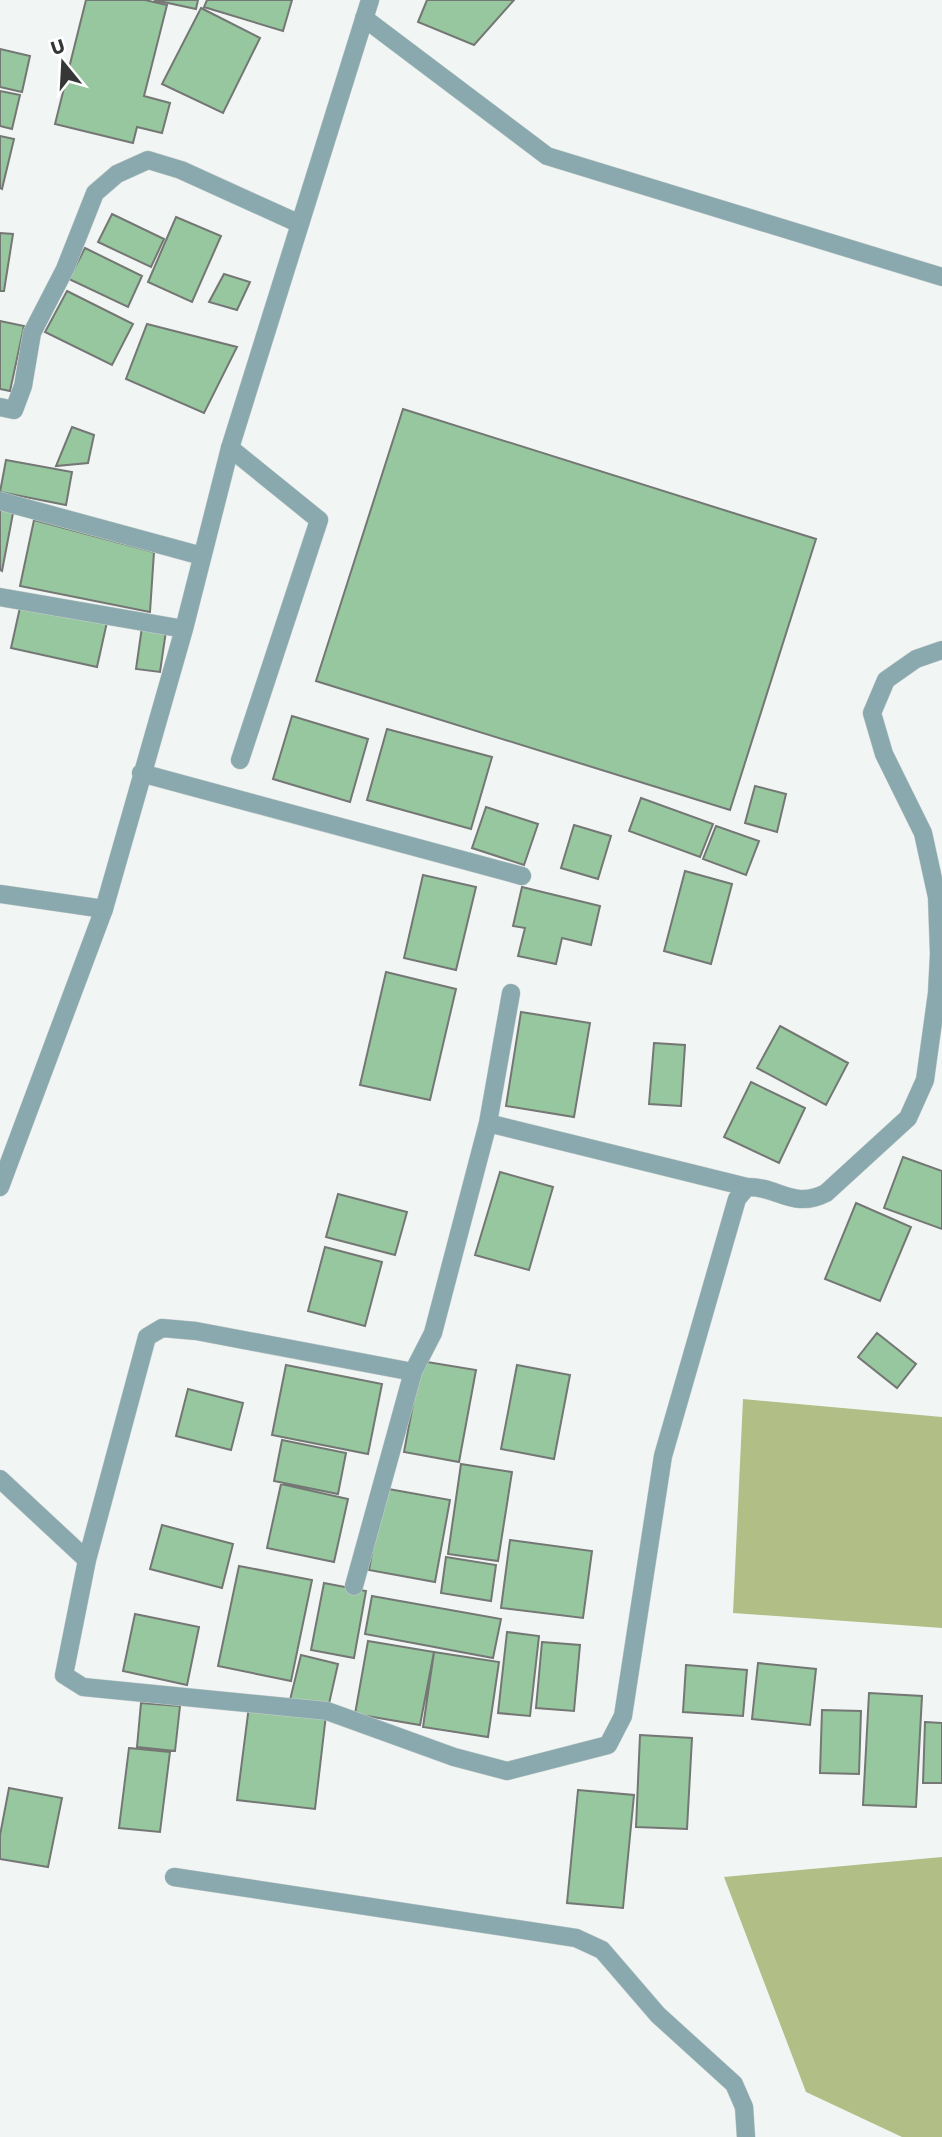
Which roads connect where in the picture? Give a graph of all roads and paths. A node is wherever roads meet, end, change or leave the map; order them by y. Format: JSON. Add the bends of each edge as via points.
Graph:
{"nodes":[{"id":1,"x":370,"y":0,"type":"edge"},
{"id":2,"x":364,"y":18,"type":"junction"},
{"id":3,"x":300,"y":224,"type":"junction"},
{"id":4,"x":942,"y":277,"type":"edge"},
{"id":5,"x":0,"y":407,"type":"edge"},
{"id":6,"x":230,"y":448,"type":"junction"},
{"id":7,"x":0,"y":501,"type":"edge"},
{"id":8,"x":202,"y":556,"type":"junction"},
{"id":9,"x":0,"y":597,"type":"edge"},
{"id":10,"x":184,"y":629,"type":"junction"},
{"id":11,"x":942,"y":650,"type":"edge"},
{"id":12,"x":240,"y":760,"type":"dead end"},
{"id":13,"x":141,"y":773,"type":"junction"},
{"id":14,"x":522,"y":876,"type":"dead end"},
{"id":15,"x":0,"y":894,"type":"edge"},
{"id":16,"x":104,"y":909,"type":"junction"},
{"id":17,"x":511,"y":993,"type":"dead end"},
{"id":18,"x":488,"y":1123,"type":"junction"},
{"id":19,"x":0,"y":1187,"type":"edge"},
{"id":20,"x":747,"y":1187,"type":"junction"},
{"id":21,"x":413,"y":1372,"type":"junction"},
{"id":22,"x":0,"y":1479,"type":"edge"},
{"id":23,"x":87,"y":1560,"type":"junction"},
{"id":24,"x":354,"y":1586,"type":"dead end"},
{"id":25,"x":174,"y":1877,"type":"dead end"},
{"id":26,"x":746,"y":2137,"type":"edge"}],
"edges":[{"from":1,"to":2,"type":"street"},
{"from":2,"to":3,"type":"street"},
{"from":2,"to":4,"type":"street","via":[[547,156]]},
{"from":3,"to":5,"type":"street","via":[[181,170],[148,160],[117,174],[95,193],[65,269],[32,333],[14,410]]},
{"from":3,"to":6,"type":"street"},
{"from":6,"to":8,"type":"street"},
{"from":6,"to":12,"type":"street","via":[[319,520]]},
{"from":7,"to":8,"type":"street"},
{"from":8,"to":10,"type":"street"},
{"from":9,"to":10,"type":"street"},
{"from":10,"to":13,"type":"street"},
{"from":11,"to":20,"type":"street","via":[[916,659],[886,680],[872,713],[884,754],[923,833],[937,897],[938,980],[925,1080],[908,1118],[826,1193],[813,1199],[791,1199],[763,1186]]},
{"from":13,"to":14,"type":"street"},
{"from":13,"to":16,"type":"street"},
{"from":15,"to":16,"type":"street"},
{"from":16,"to":19,"type":"street"},
{"from":17,"to":18,"type":"street"},
{"from":18,"to":20,"type":"street"},
{"from":18,"to":21,"type":"street","via":[[433,1333]]},
{"from":20,"to":23,"type":"street","via":[[737,1199],[663,1456],[624,1716],[607,1745],[507,1771],[327,1711],[83,1688],[64,1675]]},
{"from":21,"to":23,"type":"street","via":[[162,1328],[148,1337]]},
{"from":21,"to":24,"type":"street"},
{"from":22,"to":23,"type":"street"},
{"from":25,"to":26,"type":"street","via":[[576,1938],[602,1950],[658,2015],[734,2084],[744,2106]]}]}
